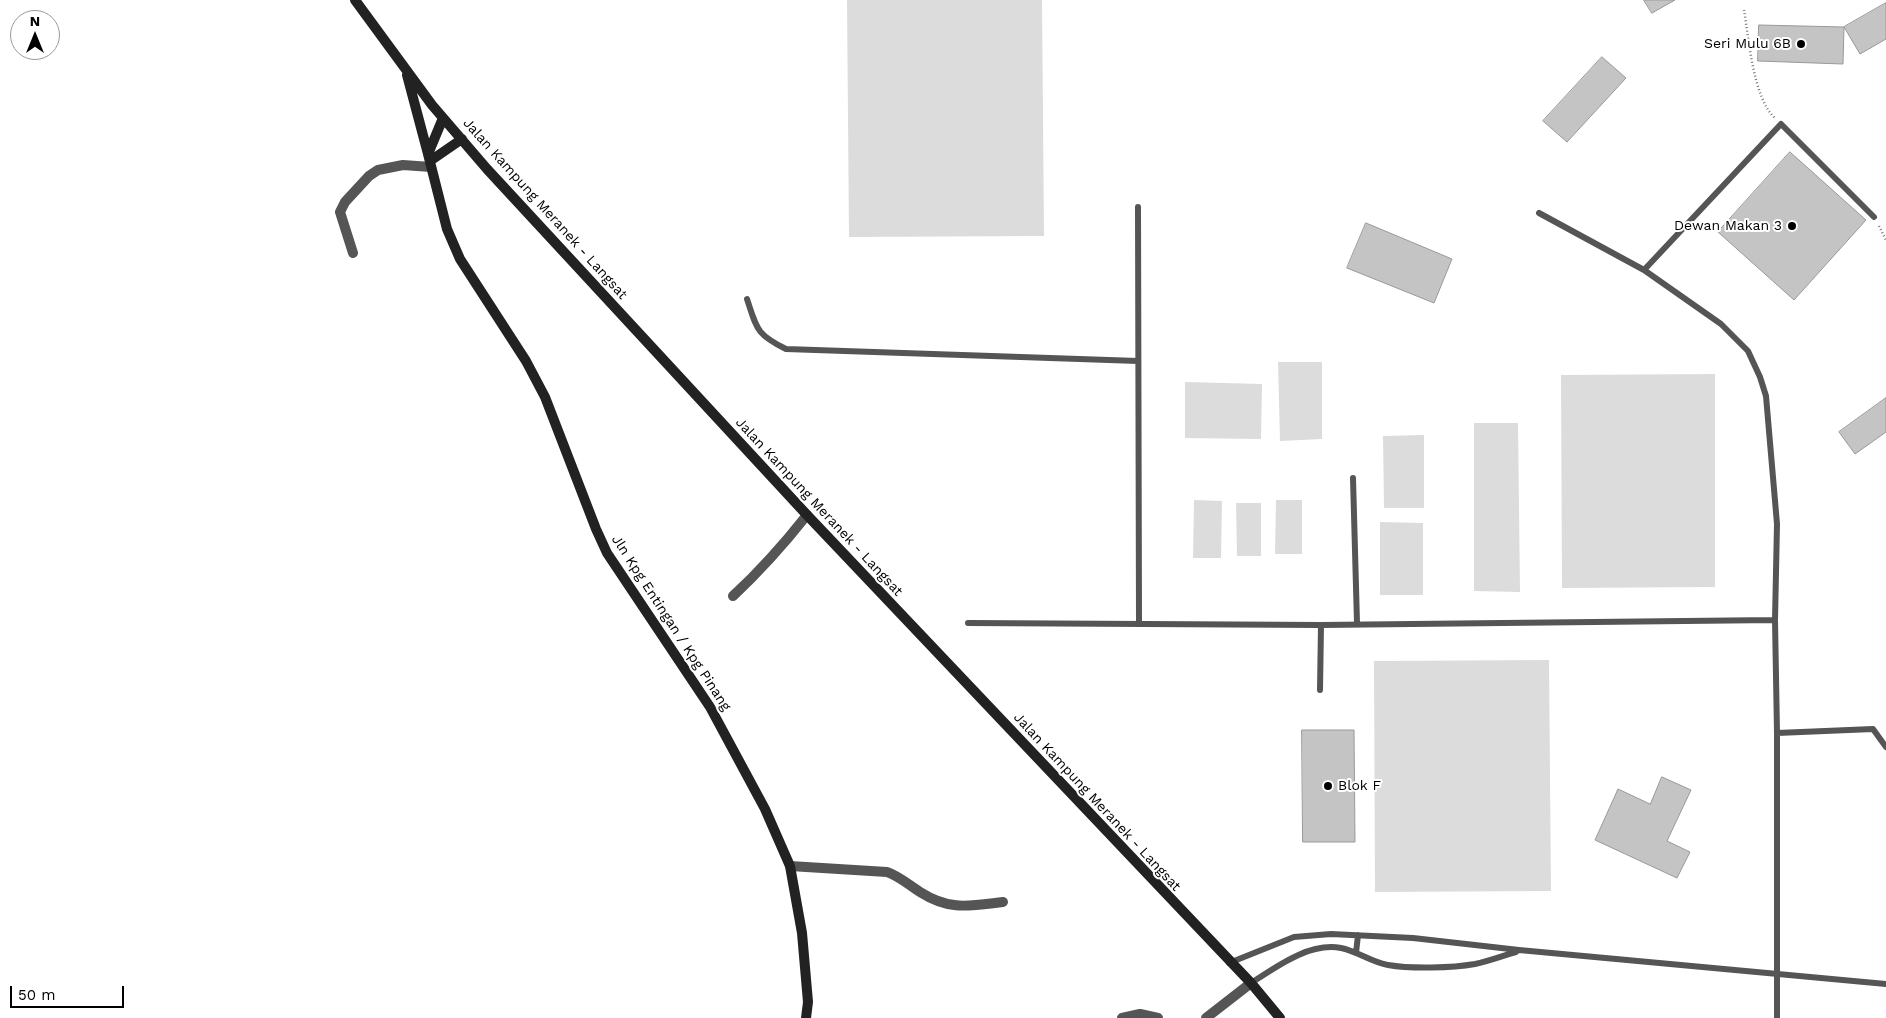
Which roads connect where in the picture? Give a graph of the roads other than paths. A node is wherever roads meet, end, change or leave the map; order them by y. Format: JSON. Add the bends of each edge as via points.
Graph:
{"nodes":[{"id":1,"x":355,"y":0,"type":"edge"},
{"id":2,"x":406,"y":69,"type":"junction"},
{"id":3,"x":444,"y":118,"type":"junction"},
{"id":4,"x":462,"y":139,"type":"junction"},
{"id":5,"x":430,"y":160,"type":"junction"},
{"id":6,"x":1138,"y":208,"type":"dead end"},
{"id":7,"x":1539,"y":213,"type":"dead end"},
{"id":8,"x":1874,"y":217,"type":"road end"},
{"id":9,"x":352,"y":253,"type":"dead end"},
{"id":10,"x":1644,"y":270,"type":"junction"},
{"id":11,"x":747,"y":299,"type":"dead end"},
{"id":12,"x":1138,"y":361,"type":"junction"},
{"id":13,"x":1353,"y":478,"type":"dead end"},
{"id":14,"x":807,"y":515,"type":"junction"},
{"id":15,"x":733,"y":596,"type":"dead end"},
{"id":16,"x":1775,"y":620,"type":"junction"},
{"id":17,"x":968,"y":623,"type":"dead end"},
{"id":18,"x":1357,"y":623,"type":"junction"},
{"id":19,"x":1138,"y":624,"type":"junction"},
{"id":20,"x":1321,"y":625,"type":"junction"},
{"id":21,"x":1320,"y":690,"type":"dead end"},
{"id":22,"x":1777,"y":733,"type":"junction"},
{"id":23,"x":1886,"y":747,"type":"edge"},
{"id":24,"x":790,"y":866,"type":"junction"},
{"id":25,"x":1003,"y":902,"type":"dead end"},
{"id":26,"x":1358,"y":935,"type":"junction"},
{"id":27,"x":1519,"y":950,"type":"junction"},
{"id":28,"x":1356,"y":953,"type":"junction"},
{"id":29,"x":1230,"y":963,"type":"junction"},
{"id":30,"x":1777,"y":973,"type":"junction"},
{"id":31,"x":1250,"y":983,"type":"junction"},
{"id":32,"x":1886,"y":984,"type":"edge"},
{"id":33,"x":806,"y":1018,"type":"edge"},
{"id":34,"x":1122,"y":1018,"type":"edge"},
{"id":35,"x":1158,"y":1018,"type":"edge"},
{"id":36,"x":1206,"y":1018,"type":"edge"},
{"id":37,"x":1280,"y":1018,"type":"edge"},
{"id":38,"x":1777,"y":1018,"type":"edge"}],
"edges":[{"from":1,"to":2,"type":"main road","name":"Jalan Kampung Meranek - Langsat"},
{"from":2,"to":3,"type":"main road","name":"Jalan Kampung Meranek - Langsat"},
{"from":2,"to":5,"type":"main road","name":"Jln Kpg Entingan / Kpg Pinang"},
{"from":3,"to":4,"type":"main road","name":"Jalan Kampung Meranek - Langsat"},
{"from":3,"to":5,"type":"main road"},
{"from":4,"to":5,"type":"main road"},
{"from":4,"to":14,"type":"main road","name":"Jalan Kampung Meranek - Langsat"},
{"from":5,"to":9,"type":"street","via":[[378,170],[345,202],[340,212]]},
{"from":5,"to":24,"type":"main road","name":"Jln Kpg Entingan / Kpg Pinang","via":[[442,212],[460,259],[526,361],[545,397],[607,553],[710,707]]},
{"from":6,"to":12,"type":"lane"},
{"from":7,"to":10,"type":"lane"},
{"from":8,"to":10,"type":"lane","via":[[1781,124]]},
{"from":10,"to":16,"type":"lane","via":[[1721,324],[1748,351],[1760,377],[1766,396],[1777,524]]},
{"from":11,"to":12,"type":"lane","via":[[758,331],[768,341],[786,349]]},
{"from":12,"to":19,"type":"lane"},
{"from":13,"to":18,"type":"lane"},
{"from":14,"to":15,"type":"street"},
{"from":14,"to":29,"type":"main road","name":"Jalan Kampung Meranek - Langsat"},
{"from":16,"to":18,"type":"lane"},
{"from":16,"to":22,"type":"lane"},
{"from":17,"to":19,"type":"lane"},
{"from":18,"to":20,"type":"lane"},
{"from":19,"to":20,"type":"lane"},
{"from":20,"to":21,"type":"lane"},
{"from":22,"to":23,"type":"lane","via":[[1873,729]]},
{"from":22,"to":30,"type":"lane"},
{"from":24,"to":25,"type":"street","via":[[887,872],[950,906]]},
{"from":24,"to":33,"type":"main road","name":"Jln Kpg Entingan / Kpg Pinang","via":[[802,933],[808,1002]]},
{"from":26,"to":27,"type":"lane"},
{"from":26,"to":28,"type":"lane"},
{"from":26,"to":29,"type":"lane","via":[[1294,937]]},
{"from":27,"to":28,"type":"lane","via":[[1475,964],[1414,968],[1386,965]]},
{"from":27,"to":30,"type":"lane"},
{"from":28,"to":31,"type":"lane","via":[[1342,948],[1315,950],[1279,964]]},
{"from":29,"to":31,"type":"main road","name":"Jalan Kampung Meranek - Langsat"},
{"from":30,"to":32,"type":"lane"},
{"from":30,"to":38,"type":"lane"},
{"from":31,"to":36,"type":"street"},
{"from":31,"to":37,"type":"main road","name":"Jalan Kampung Meranek - Langsat"},
{"from":34,"to":35,"type":"street","via":[[1140,1014]]}]}
